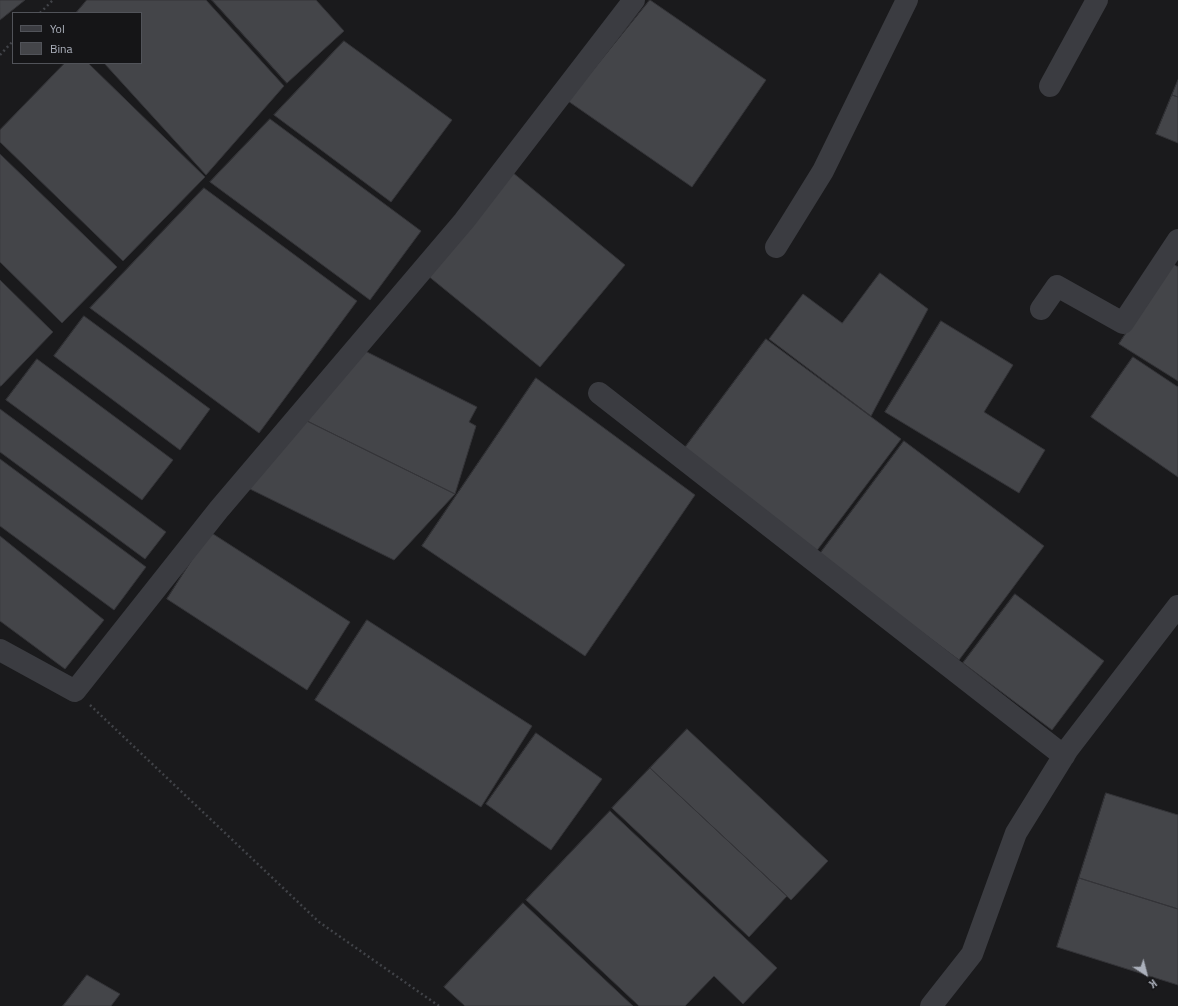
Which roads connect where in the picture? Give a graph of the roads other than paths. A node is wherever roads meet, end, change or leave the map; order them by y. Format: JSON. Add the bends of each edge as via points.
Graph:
{"nodes":[{"id":1,"x":634,"y":0,"type":"edge"},
{"id":2,"x":907,"y":0,"type":"edge"},
{"id":3,"x":1097,"y":0,"type":"edge"},
{"id":4,"x":1050,"y":86,"type":"dead end"},
{"id":5,"x":1178,"y":240,"type":"edge"},
{"id":6,"x":776,"y":247,"type":"dead end"},
{"id":7,"x":1040,"y":309,"type":"dead end"},
{"id":8,"x":599,"y":393,"type":"dead end"},
{"id":9,"x":1177,"y":608,"type":"edge"},
{"id":10,"x":0,"y":650,"type":"edge"},
{"id":11,"x":1064,"y":756,"type":"junction"},
{"id":12,"x":931,"y":1006,"type":"edge"}],
"edges":[{"from":1,"to":10,"type":"street","via":[[464,221],[220,508],[75,691]]},
{"from":2,"to":6,"type":"street","via":[[823,171]]},
{"from":3,"to":4,"type":"street"},
{"from":5,"to":7,"type":"street","via":[[1123,322],[1057,286]]},
{"from":8,"to":11,"type":"street"},
{"from":9,"to":11,"type":"street"},
{"from":11,"to":12,"type":"street","via":[[1016,833],[972,954]]}]}
